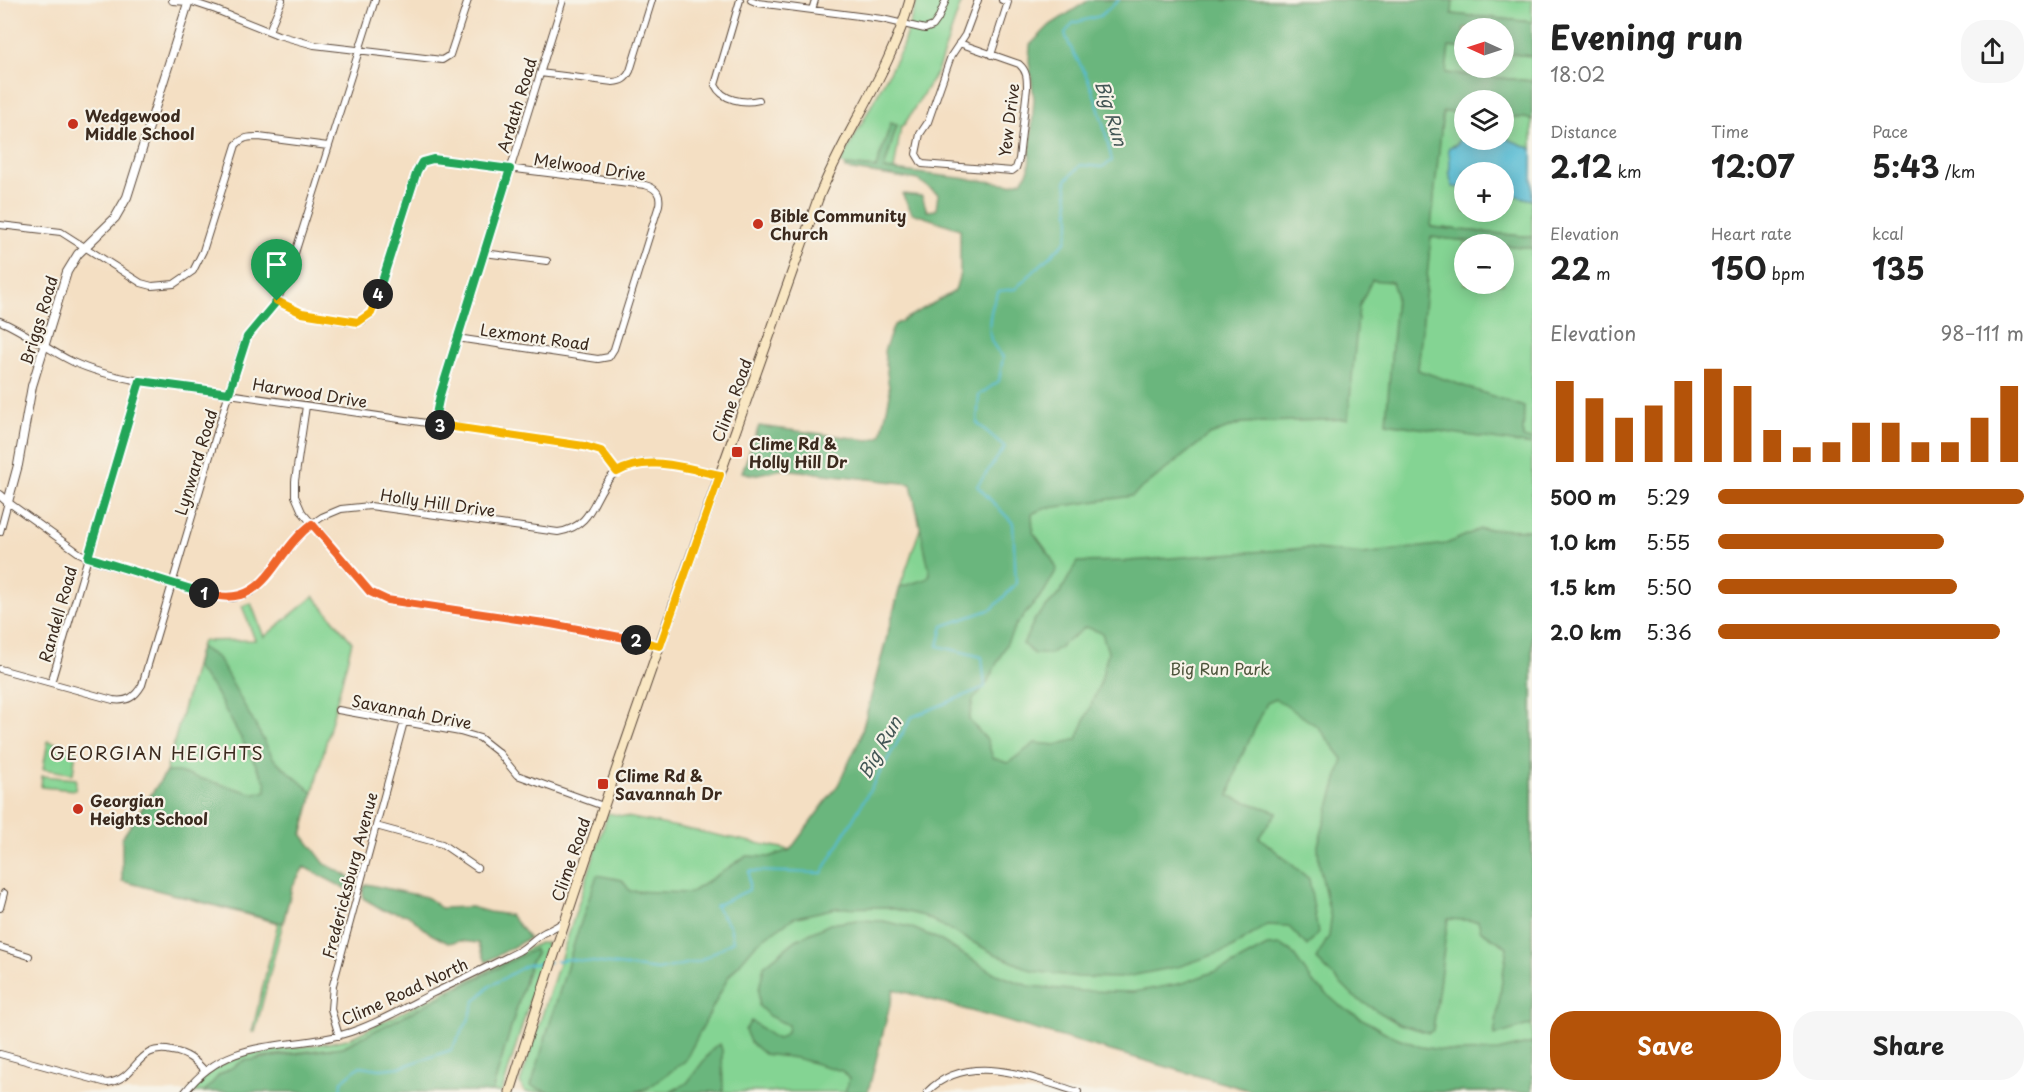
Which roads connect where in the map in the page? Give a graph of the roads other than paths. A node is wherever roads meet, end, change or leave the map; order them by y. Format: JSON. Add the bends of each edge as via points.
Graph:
{"nodes":[{"id":1,"x":173,"y":0,"type":"edge"},
{"id":2,"x":282,"y":0,"type":"edge"},
{"id":3,"x":375,"y":0,"type":"edge"},
{"id":4,"x":468,"y":0,"type":"edge"},
{"id":5,"x":563,"y":0,"type":"edge"},
{"id":6,"x":652,"y":0,"type":"edge"},
{"id":7,"x":740,"y":0,"type":"edge"},
{"id":8,"x":751,"y":0,"type":"edge"},
{"id":9,"x":815,"y":0,"type":"edge"},
{"id":10,"x":910,"y":0,"type":"edge"},
{"id":11,"x":946,"y":0,"type":"edge"},
{"id":12,"x":978,"y":0,"type":"edge"},
{"id":13,"x":1002,"y":0,"type":"edge"},
{"id":14,"x":189,"y":1,"type":"edge"},
{"id":15,"x":812,"y":10,"type":"junction"},
{"id":16,"x":903,"y":24,"type":"junction"},
{"id":17,"x":269,"y":31,"type":"junction"},
{"id":18,"x":959,"y":43,"type":"junction"},
{"id":19,"x":358,"y":51,"type":"junction"},
{"id":20,"x":991,"y":55,"type":"junction"},
{"id":21,"x":540,"y":74,"type":"junction"},
{"id":22,"x":759,"y":100,"type":"dead end"},
{"id":23,"x":328,"y":146,"type":"junction"},
{"id":24,"x":510,"y":169,"type":"junction"},
{"id":25,"x":0,"y":225,"type":"edge"},
{"id":26,"x":84,"y":248,"type":"junction"},
{"id":27,"x":484,"y":253,"type":"junction"},
{"id":28,"x":547,"y":261,"type":"dead end"},
{"id":29,"x":277,"y":301,"type":"junction"},
{"id":30,"x":0,"y":321,"type":"edge"},
{"id":31,"x":457,"y":338,"type":"junction"},
{"id":32,"x":45,"y":345,"type":"junction"},
{"id":33,"x":609,"y":357,"type":"joint"},
{"id":34,"x":140,"y":381,"type":"junction"},
{"id":35,"x":229,"y":393,"type":"junction"},
{"id":36,"x":306,"y":406,"type":"junction"},
{"id":37,"x":434,"y":424,"type":"junction"},
{"id":38,"x":617,"y":472,"type":"junction"},
{"id":39,"x":720,"y":475,"type":"junction"},
{"id":40,"x":0,"y":495,"type":"edge"},
{"id":41,"x":8,"y":502,"type":"junction"},
{"id":42,"x":312,"y":524,"type":"junction"},
{"id":43,"x":0,"y":532,"type":"edge"},
{"id":44,"x":88,"y":557,"type":"junction"},
{"id":45,"x":172,"y":584,"type":"junction"},
{"id":46,"x":660,"y":646,"type":"junction"},
{"id":47,"x":0,"y":669,"type":"edge"},
{"id":48,"x":51,"y":683,"type":"junction"},
{"id":49,"x":338,"y":710,"type":"dead end"},
{"id":50,"x":404,"y":722,"type":"junction"},
{"id":51,"x":603,"y":806,"type":"junction"},
{"id":52,"x":376,"y":826,"type":"junction"},
{"id":53,"x":477,"y":868,"type":"dead end"},
{"id":54,"x":4,"y":893,"type":"dead end"},
{"id":55,"x":0,"y":908,"type":"edge"},
{"id":56,"x":564,"y":921,"type":"junction"},
{"id":57,"x":0,"y":947,"type":"edge"},
{"id":58,"x":28,"y":956,"type":"dead end"},
{"id":59,"x":339,"y":1036,"type":"junction"},
{"id":60,"x":0,"y":1054,"type":"edge"},
{"id":61,"x":204,"y":1070,"type":"junction"},
{"id":62,"x":185,"y":1092,"type":"edge"},
{"id":63,"x":510,"y":1092,"type":"edge"},
{"id":64,"x":927,"y":1092,"type":"edge"},
{"id":65,"x":1078,"y":1092,"type":"edge"}],
"edges":[{"from":1,"to":14,"type":"street"},
{"from":2,"to":17,"type":"street"},
{"from":3,"to":19,"type":"street","name":"Lynward Road"},
{"from":4,"to":19,"type":"street","via":[[447,58],[430,60]]},
{"from":5,"to":21,"type":"street","name":"Ardath Road"},
{"from":6,"to":21,"type":"street","via":[[630,71],[620,81]]},
{"from":7,"to":22,"type":"street","via":[[715,85],[724,96],[750,102]]},
{"from":8,"to":15,"type":"street"},
{"from":9,"to":15,"type":"street"},
{"from":10,"to":16,"type":"main road","name":"Clime Road"},
{"from":11,"to":16,"type":"street","via":[[933,26],[925,29]]},
{"from":12,"to":18,"type":"street"},
{"from":13,"to":20,"type":"street","via":[[1008,2]]},
{"from":14,"to":17,"type":"street"},
{"from":14,"to":26,"type":"street","name":"Briggs Road","via":[[127,197],[115,218]]},
{"from":15,"to":16,"type":"street"},
{"from":16,"to":39,"type":"main road","name":"Clime Road","via":[[887,63],[831,166]]},
{"from":17,"to":19,"type":"street","via":[[314,45]]},
{"from":18,"to":20,"type":"street","name":"Yew Drive"},
{"from":18,"to":20,"type":"street","name":"Yew Drive","via":[[920,134],[916,148],[922,164],[1012,171],[1018,164],[1028,78],[1019,64]]},
{"from":19,"to":23,"type":"street","name":"Lynward Road"},
{"from":21,"to":24,"type":"street","name":"Ardath Road"},
{"from":23,"to":26,"type":"street","via":[[259,137],[241,140],[236,145],[203,251],[193,271],[174,284],[141,283]]},
{"from":23,"to":29,"type":"street","name":"Lynward Road"},
{"from":24,"to":27,"type":"street","name":"Ardath Road"},
{"from":24,"to":29,"type":"street","name":"Melwood Drive","via":[[433,159],[420,164],[374,307],[362,321],[302,313]]},
{"from":24,"to":33,"type":"street","name":"Melwood Drive","via":[[645,184],[656,190],[659,205]]},
{"from":25,"to":26,"type":"street","via":[[54,230]]},
{"from":26,"to":32,"type":"street","name":"Briggs Road","via":[[67,272]]},
{"from":27,"to":28,"type":"street"},
{"from":27,"to":31,"type":"street","name":"Ardath Road"},
{"from":29,"to":35,"type":"street","name":"Lynward Road","via":[[247,337]]},
{"from":30,"to":32,"type":"street","name":"Harwood Drive"},
{"from":31,"to":33,"type":"street","name":"Lexmont Road","via":[[598,359]]},
{"from":31,"to":37,"type":"street","name":"Ardath Road"},
{"from":32,"to":34,"type":"street","name":"Harwood Drive","via":[[100,373]]},
{"from":32,"to":41,"type":"street","name":"Briggs Road","via":[[29,396]]},
{"from":34,"to":35,"type":"street","name":"Harwood Drive"},
{"from":34,"to":44,"type":"street","name":"Randell Road"},
{"from":35,"to":36,"type":"street","name":"Harwood Drive"},
{"from":35,"to":45,"type":"street","name":"Lynward Road"},
{"from":36,"to":37,"type":"street","name":"Harwood Drive"},
{"from":36,"to":42,"type":"street","via":[[295,496]]},
{"from":37,"to":38,"type":"street","name":"Harwood Drive","via":[[584,446],[601,451]]},
{"from":38,"to":39,"type":"street","via":[[651,463]]},
{"from":38,"to":42,"type":"street","name":"Holly Hill Drive","via":[[606,482],[583,522],[567,531],[549,532],[370,506],[341,509]]},
{"from":39,"to":46,"type":"main road","name":"Clime Road"},
{"from":40,"to":41,"type":"street","name":"Holly Hill Drive"},
{"from":41,"to":43,"type":"street","name":"Briggs Road"},
{"from":41,"to":44,"type":"street","name":"Holly Hill Drive"},
{"from":42,"to":45,"type":"street","name":"Holly Hill Drive","via":[[251,592],[233,598]]},
{"from":42,"to":46,"type":"street","via":[[370,592],[387,600],[587,630]]},
{"from":44,"to":45,"type":"street","name":"Holly Hill Drive"},
{"from":44,"to":48,"type":"street","name":"Randell Road"},
{"from":45,"to":48,"type":"street","name":"Lynward Road","via":[[142,685],[131,699],[114,700]]},
{"from":46,"to":51,"type":"main road","name":"Clime Road"},
{"from":47,"to":48,"type":"street"},
{"from":49,"to":50,"type":"street","name":"Savannah Drive"},
{"from":50,"to":51,"type":"street","name":"Savannah Drive","via":[[480,738],[517,775]]},
{"from":50,"to":52,"type":"street","name":"Fredericksburg Avenue"},
{"from":51,"to":56,"type":"main road","name":"Clime Road"},
{"from":52,"to":53,"type":"street","via":[[441,844]]},
{"from":52,"to":59,"type":"street","name":"Fredericksburg Avenue","via":[[333,985],[331,1009]]},
{"from":54,"to":55,"type":"street"},
{"from":56,"to":59,"type":"street","name":"Clime Road North","via":[[519,951],[361,1029]]},
{"from":56,"to":63,"type":"main road","name":"Clime Road"},
{"from":57,"to":58,"type":"street"},
{"from":59,"to":61,"type":"street","name":"Clime Road North","via":[[259,1047],[236,1053]]},
{"from":60,"to":61,"type":"street","via":[[107,1083],[128,1075],[142,1056],[156,1050],[188,1056]]},
{"from":61,"to":62,"type":"street","name":"Clime Road North"},
{"from":64,"to":65,"type":"street","via":[[964,1072],[989,1070]]}]}
